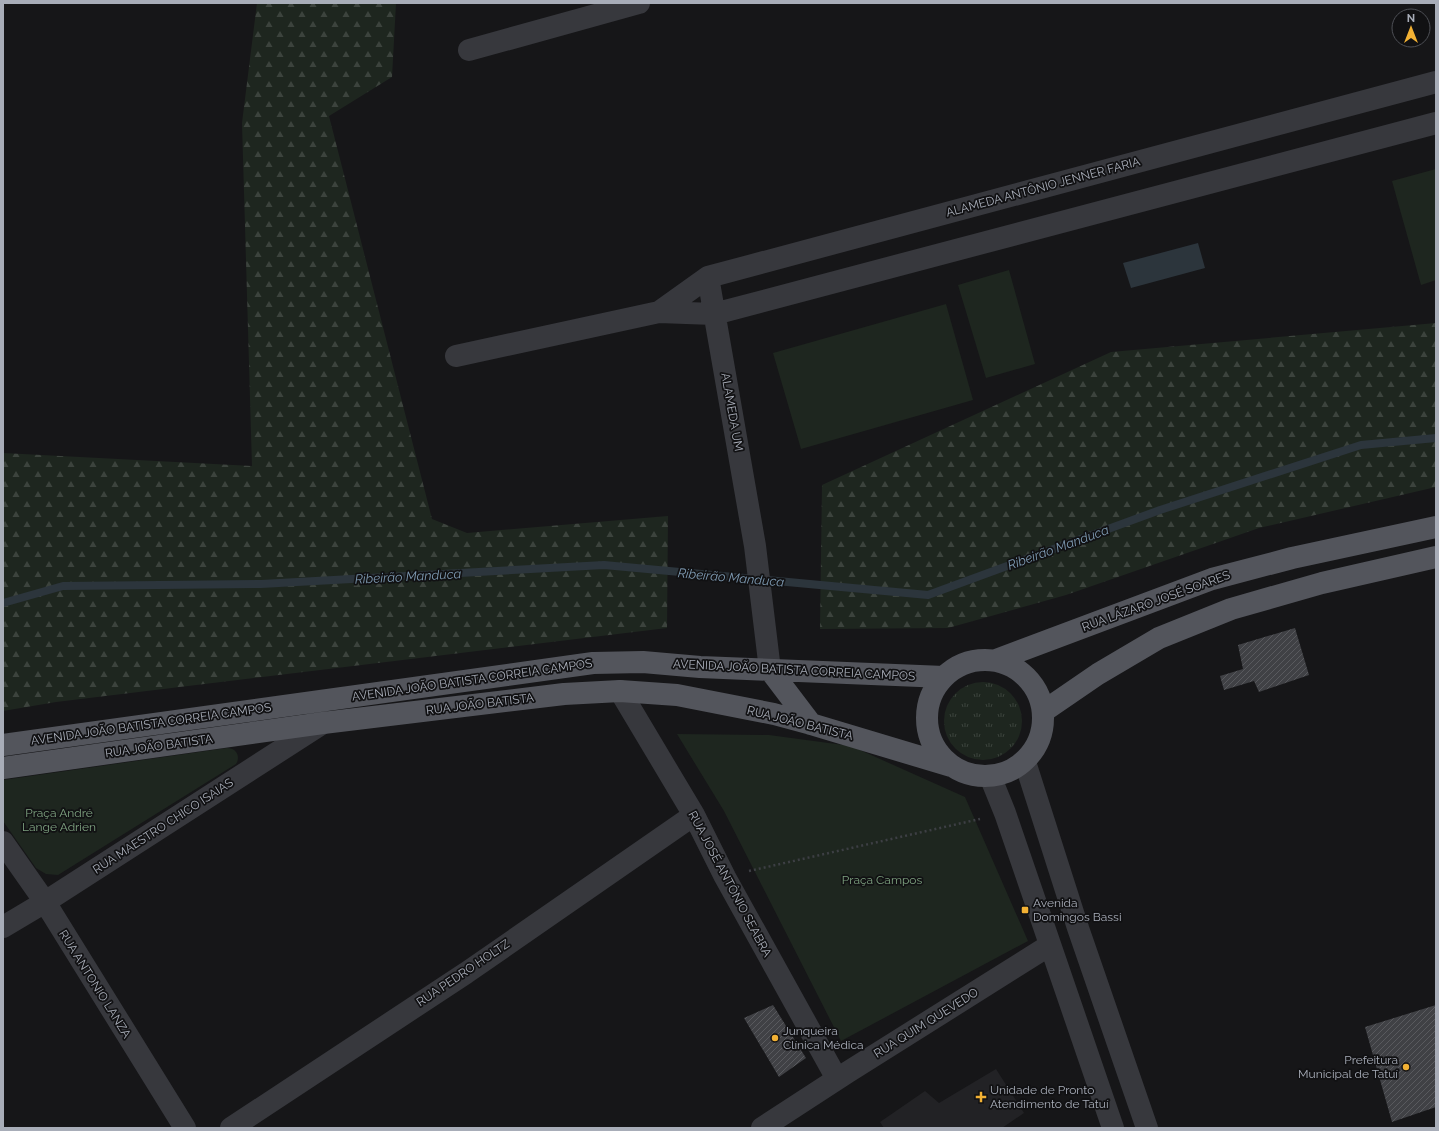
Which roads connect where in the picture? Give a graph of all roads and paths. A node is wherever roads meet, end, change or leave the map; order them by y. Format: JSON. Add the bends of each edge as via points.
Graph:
{"nodes":[{"id":1,"x":639,"y":3,"type":"edge"},
{"id":2,"x":469,"y":50,"type":"dead end"},
{"id":3,"x":1436,"y":82,"type":"edge"},
{"id":4,"x":1436,"y":123,"type":"edge"},
{"id":5,"x":708,"y":277,"type":"junction"},
{"id":6,"x":659,"y":312,"type":"junction"},
{"id":7,"x":714,"y":314,"type":"junction"},
{"id":8,"x":456,"y":356,"type":"dead end"},
{"id":9,"x":1436,"y":527,"type":"edge"},
{"id":10,"x":1436,"y":557,"type":"edge"},
{"id":11,"x":996,"y":660,"type":"junction"},
{"id":12,"x":770,"y":670,"type":"junction"},
{"id":13,"x":944,"y":677,"type":"junction"},
{"id":14,"x":620,"y":691,"type":"junction"},
{"id":15,"x":1044,"y":711,"type":"junction"},
{"id":16,"x":323,"y":723,"type":"junction"},
{"id":17,"x":811,"y":724,"type":"junction"},
{"id":18,"x":3,"y":745,"type":"edge"},
{"id":19,"x":1025,"y":762,"type":"junction"},
{"id":20,"x":951,"y":766,"type":"junction"},
{"id":21,"x":3,"y":768,"type":"edge"},
{"id":22,"x":990,"y":776,"type":"junction"},
{"id":23,"x":1005,"y":813,"type":"junction"},
{"id":24,"x":694,"y":815,"type":"junction"},
{"id":25,"x":3,"y":842,"type":"edge"},
{"id":26,"x":725,"y":877,"type":"junction"},
{"id":27,"x":45,"y":902,"type":"junction"},
{"id":28,"x":3,"y":927,"type":"edge"},
{"id":29,"x":1050,"y":945,"type":"junction"},
{"id":30,"x":837,"y":1079,"type":"junction"},
{"id":31,"x":184,"y":1128,"type":"edge"},
{"id":32,"x":231,"y":1128,"type":"edge"},
{"id":33,"x":762,"y":1128,"type":"edge"},
{"id":34,"x":1113,"y":1128,"type":"edge"},
{"id":35,"x":1147,"y":1128,"type":"edge"}],
"edges":[{"from":1,"to":2,"type":"street"},
{"from":3,"to":5,"type":"street","name":"ALAMEDA ANTÔNIO JENNER FARIA"},
{"from":4,"to":7,"type":"street","name":"ALAMEDA ANTÔNIO JENNER FARIA"},
{"from":5,"to":6,"type":"street","name":"ALAMEDA ANTÔNIO JENNER FARIA"},
{"from":5,"to":7,"type":"street","name":"ALAMEDA UM"},
{"from":6,"to":7,"type":"street","name":"ALAMEDA ANTÔNIO JENNER FARIA"},
{"from":6,"to":8,"type":"street","name":"ALAMEDA ANTÔNIO JENNER FARIA"},
{"from":7,"to":12,"type":"street","name":"ALAMEDA UM","via":[[756,546]]},
{"from":9,"to":11,"type":"main road","name":"RUA LÁZARO JOSÉ SOARES","via":[[1292,558],[1212,579]]},
{"from":10,"to":15,"type":"main road","via":[[1322,583],[1231,609],[1159,638],[1098,674]]},
{"from":11,"to":13,"type":"main road","via":[[978,660],[960,665]]},
{"from":11,"to":15,"type":"main road","via":[[1014,667],[1028,678],[1039,693]]},
{"from":12,"to":13,"type":"main road","name":"AVENIDA JOÃO BATISTA CORREIA CAMPOS"},
{"from":12,"to":17,"type":"main road"},
{"from":12,"to":18,"type":"main road","name":"AVENIDA JOÃO BATISTA CORREIA CAMPOS","via":[[643,662],[592,663]]},
{"from":13,"to":20,"type":"main road","via":[[932,693],[926,713],[928,733],[937,751]]},
{"from":14,"to":16,"type":"main road","name":"RUA JOÃO BATISTA","via":[[564,694]]},
{"from":14,"to":17,"type":"main road","name":"RUA JOÃO BATISTA","via":[[677,695]]},
{"from":14,"to":24,"type":"street","name":"RUA JOSÉ ANTÔNIO SEABRA"},
{"from":15,"to":19,"type":"main road","via":[[1043,730],[1036,747]]},
{"from":16,"to":21,"type":"main road","name":"RUA JOÃO BATISTA"},
{"from":16,"to":27,"type":"street","name":"RUA MAESTRO CHICO ISAIAS"},
{"from":17,"to":20,"type":"main road","name":"RUA JOÃO BATISTA"},
{"from":19,"to":22,"type":"main road","via":[[1009,771]]},
{"from":19,"to":35,"type":"street","via":[[1078,928]]},
{"from":20,"to":22,"type":"main road","via":[[969,774]]},
{"from":22,"to":23,"type":"street"},
{"from":23,"to":26,"type":"path"},
{"from":23,"to":29,"type":"street"},
{"from":24,"to":26,"type":"street","name":"RUA JOSÉ ANTÔNIO SEABRA"},
{"from":24,"to":32,"type":"street","name":"RUA PEDRO HOLTZ","via":[[466,973]]},
{"from":25,"to":27,"type":"street","name":"RUA ANTONIO LANZA"},
{"from":26,"to":30,"type":"street","name":"RUA JOSÉ ANTÔNIO SEABRA"},
{"from":27,"to":28,"type":"street","name":"RUA MAESTRO CHICO ISAIAS"},
{"from":27,"to":31,"type":"street","name":"RUA ANTONIO LANZA"},
{"from":29,"to":30,"type":"street","name":"RUA QUIM QUEVEDO"},
{"from":29,"to":34,"type":"street"},
{"from":30,"to":33,"type":"street","name":"RUA QUIM QUEVEDO"}]}
